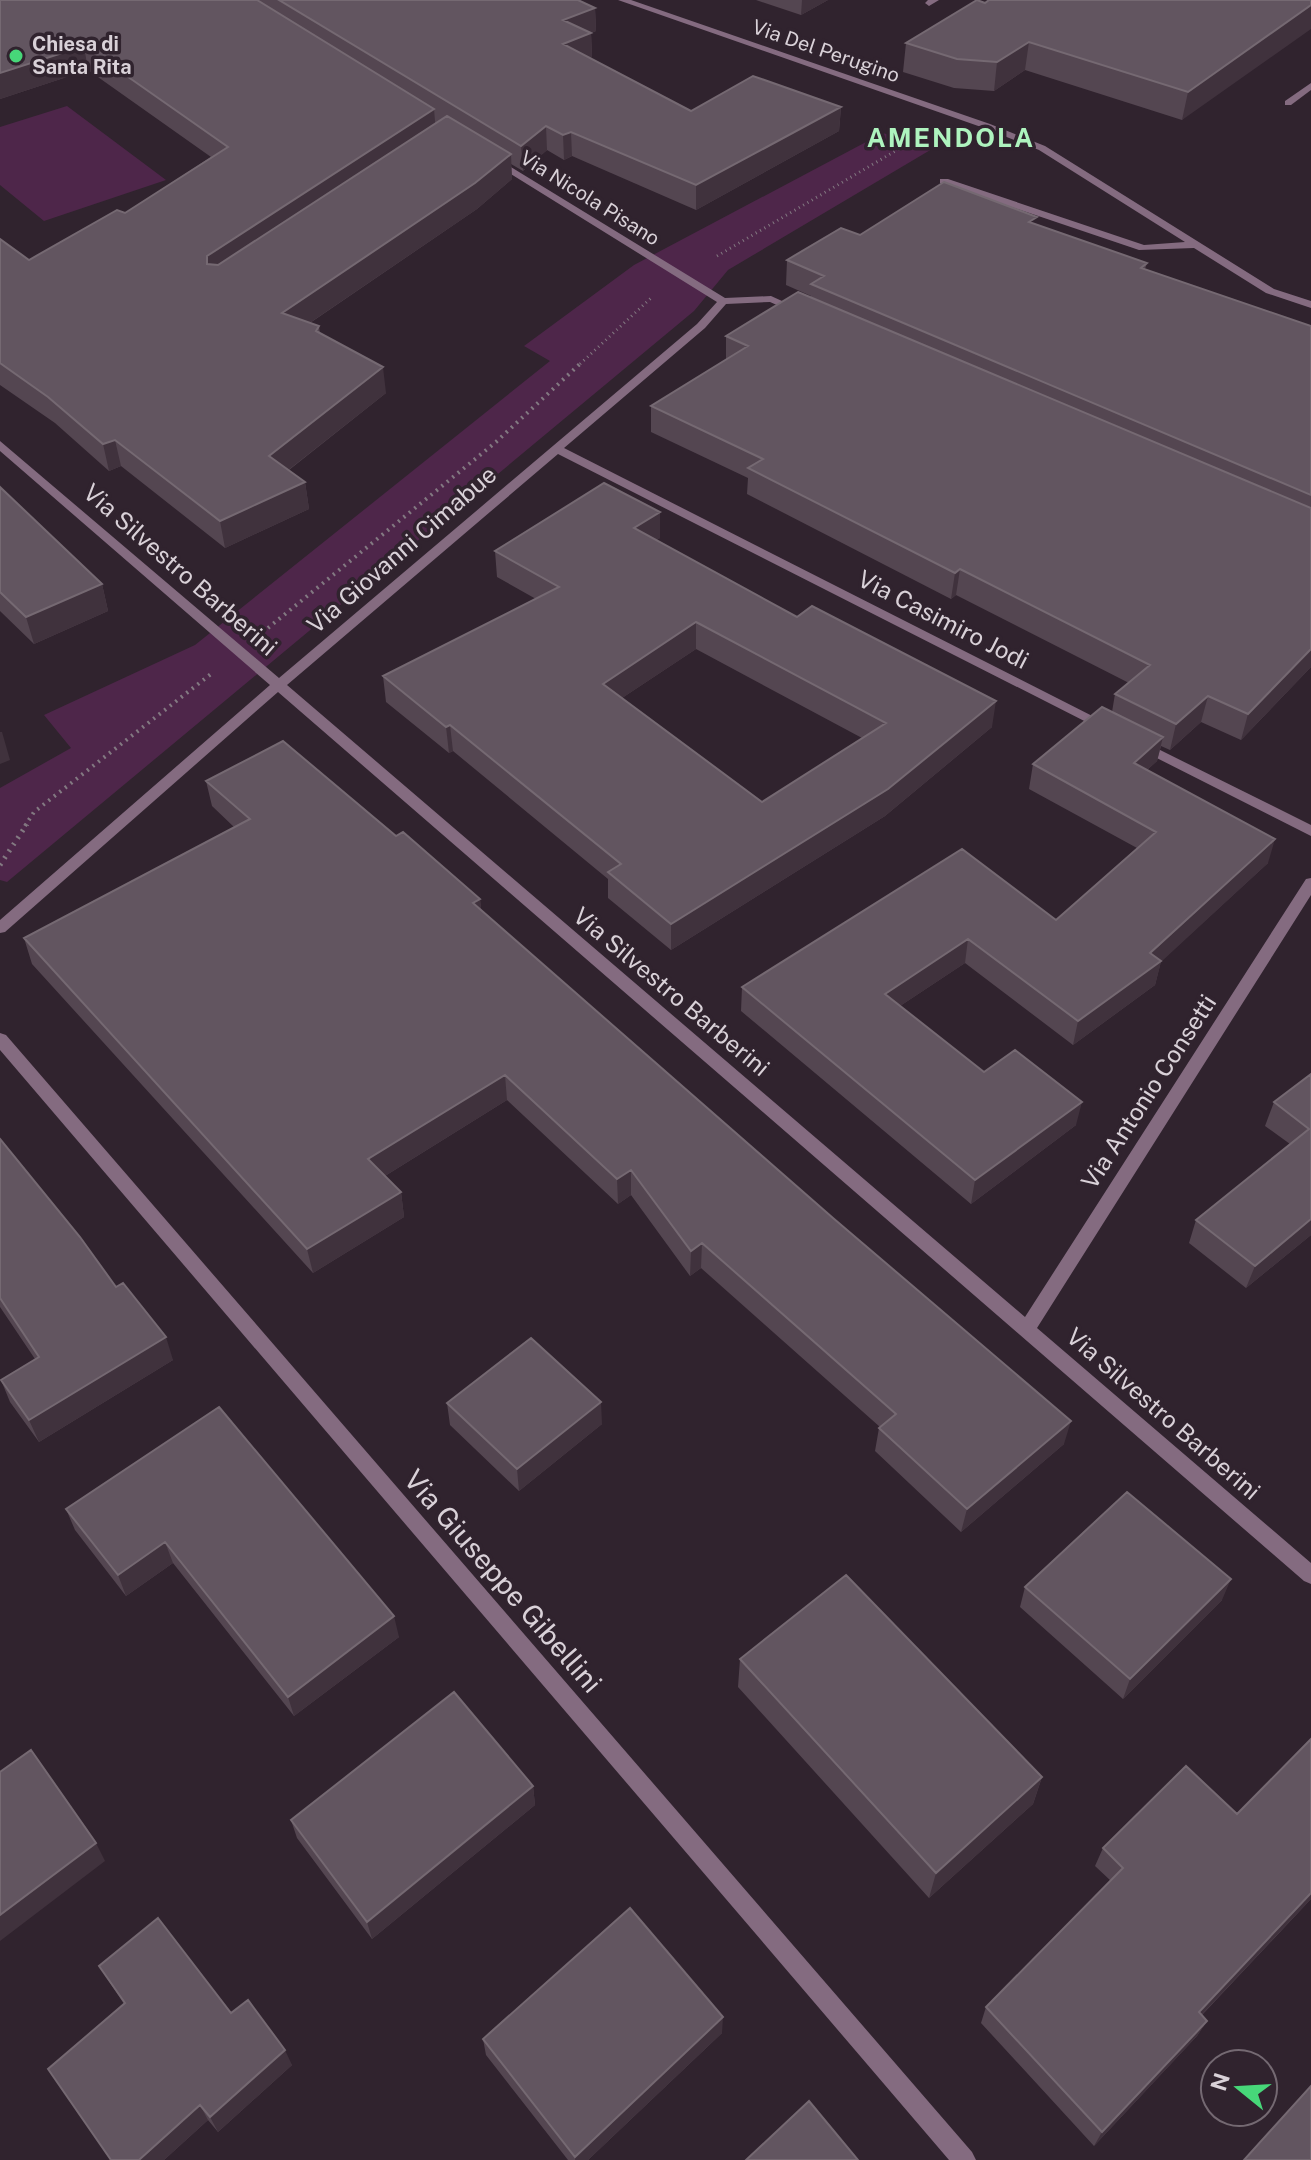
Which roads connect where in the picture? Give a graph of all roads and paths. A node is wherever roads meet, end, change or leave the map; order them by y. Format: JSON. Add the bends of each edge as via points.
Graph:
{"nodes":[{"id":1,"x":622,"y":0,"type":"edge"},
{"id":2,"x":1311,"y":86,"type":"edge"},
{"id":3,"x":1288,"y":103,"type":"dead end"},
{"id":4,"x":914,"y":140,"type":"dead end"},
{"id":5,"x":476,"y":148,"type":"edge"},
{"id":6,"x":944,"y":181,"type":"edge"},
{"id":7,"x":1195,"y":245,"type":"junction"},
{"id":8,"x":682,"y":277,"type":"junction"},
{"id":9,"x":723,"y":301,"type":"junction"},
{"id":10,"x":1311,"y":305,"type":"edge"},
{"id":11,"x":815,"y":318,"type":"edge"},
{"id":12,"x":0,"y":445,"type":"edge"},
{"id":13,"x":555,"y":448,"type":"junction"},
{"id":14,"x":239,"y":652,"type":"junction"},
{"id":15,"x":277,"y":686,"type":"junction"},
{"id":16,"x":1311,"y":831,"type":"edge"},
{"id":17,"x":0,"y":865,"type":"edge"},
{"id":18,"x":1311,"y":883,"type":"edge"},
{"id":19,"x":0,"y":928,"type":"edge"},
{"id":20,"x":0,"y":1039,"type":"edge"},
{"id":21,"x":1028,"y":1327,"type":"junction"},
{"id":22,"x":1311,"y":1575,"type":"edge"},
{"id":23,"x":964,"y":2160,"type":"edge"}],
"edges":[{"from":1,"to":7,"type":"street","name":"Via Del Perugino","via":[[1042,148]]},
{"from":2,"to":3,"type":"street"},
{"from":4,"to":8,"type":"path"},
{"from":5,"to":8,"type":"street","name":"Via Nicola Pisano"},
{"from":6,"to":7,"type":"street","via":[[1143,248]]},
{"from":7,"to":10,"type":"street","name":"Via Del Perugino","via":[[1270,291]]},
{"from":8,"to":9,"type":"street","name":"Via Nicola Pisano"},
{"from":8,"to":14,"type":"path","via":[[661,289],[496,442]]},
{"from":9,"to":11,"type":"street","via":[[771,299]]},
{"from":9,"to":13,"type":"street","name":"Via Giovanni Cimabue","via":[[701,326]]},
{"from":12,"to":14,"type":"street","name":"Via Silvestro Barberini"},
{"from":13,"to":15,"type":"street","name":"Via Giovanni Cimabue"},
{"from":13,"to":16,"type":"street","name":"Via Casimiro Jodi"},
{"from":14,"to":15,"type":"street","name":"Via Silvestro Barberini"},
{"from":14,"to":17,"type":"path","via":[[34,812]]},
{"from":15,"to":19,"type":"street","name":"Via Giovanni Cimabue"},
{"from":15,"to":21,"type":"street","name":"Via Silvestro Barberini"},
{"from":18,"to":21,"type":"street","name":"Via Antonio Consetti"},
{"from":20,"to":23,"type":"street","name":"Via Giuseppe Gibellini"},
{"from":21,"to":22,"type":"street","name":"Via Silvestro Barberini"}]}
